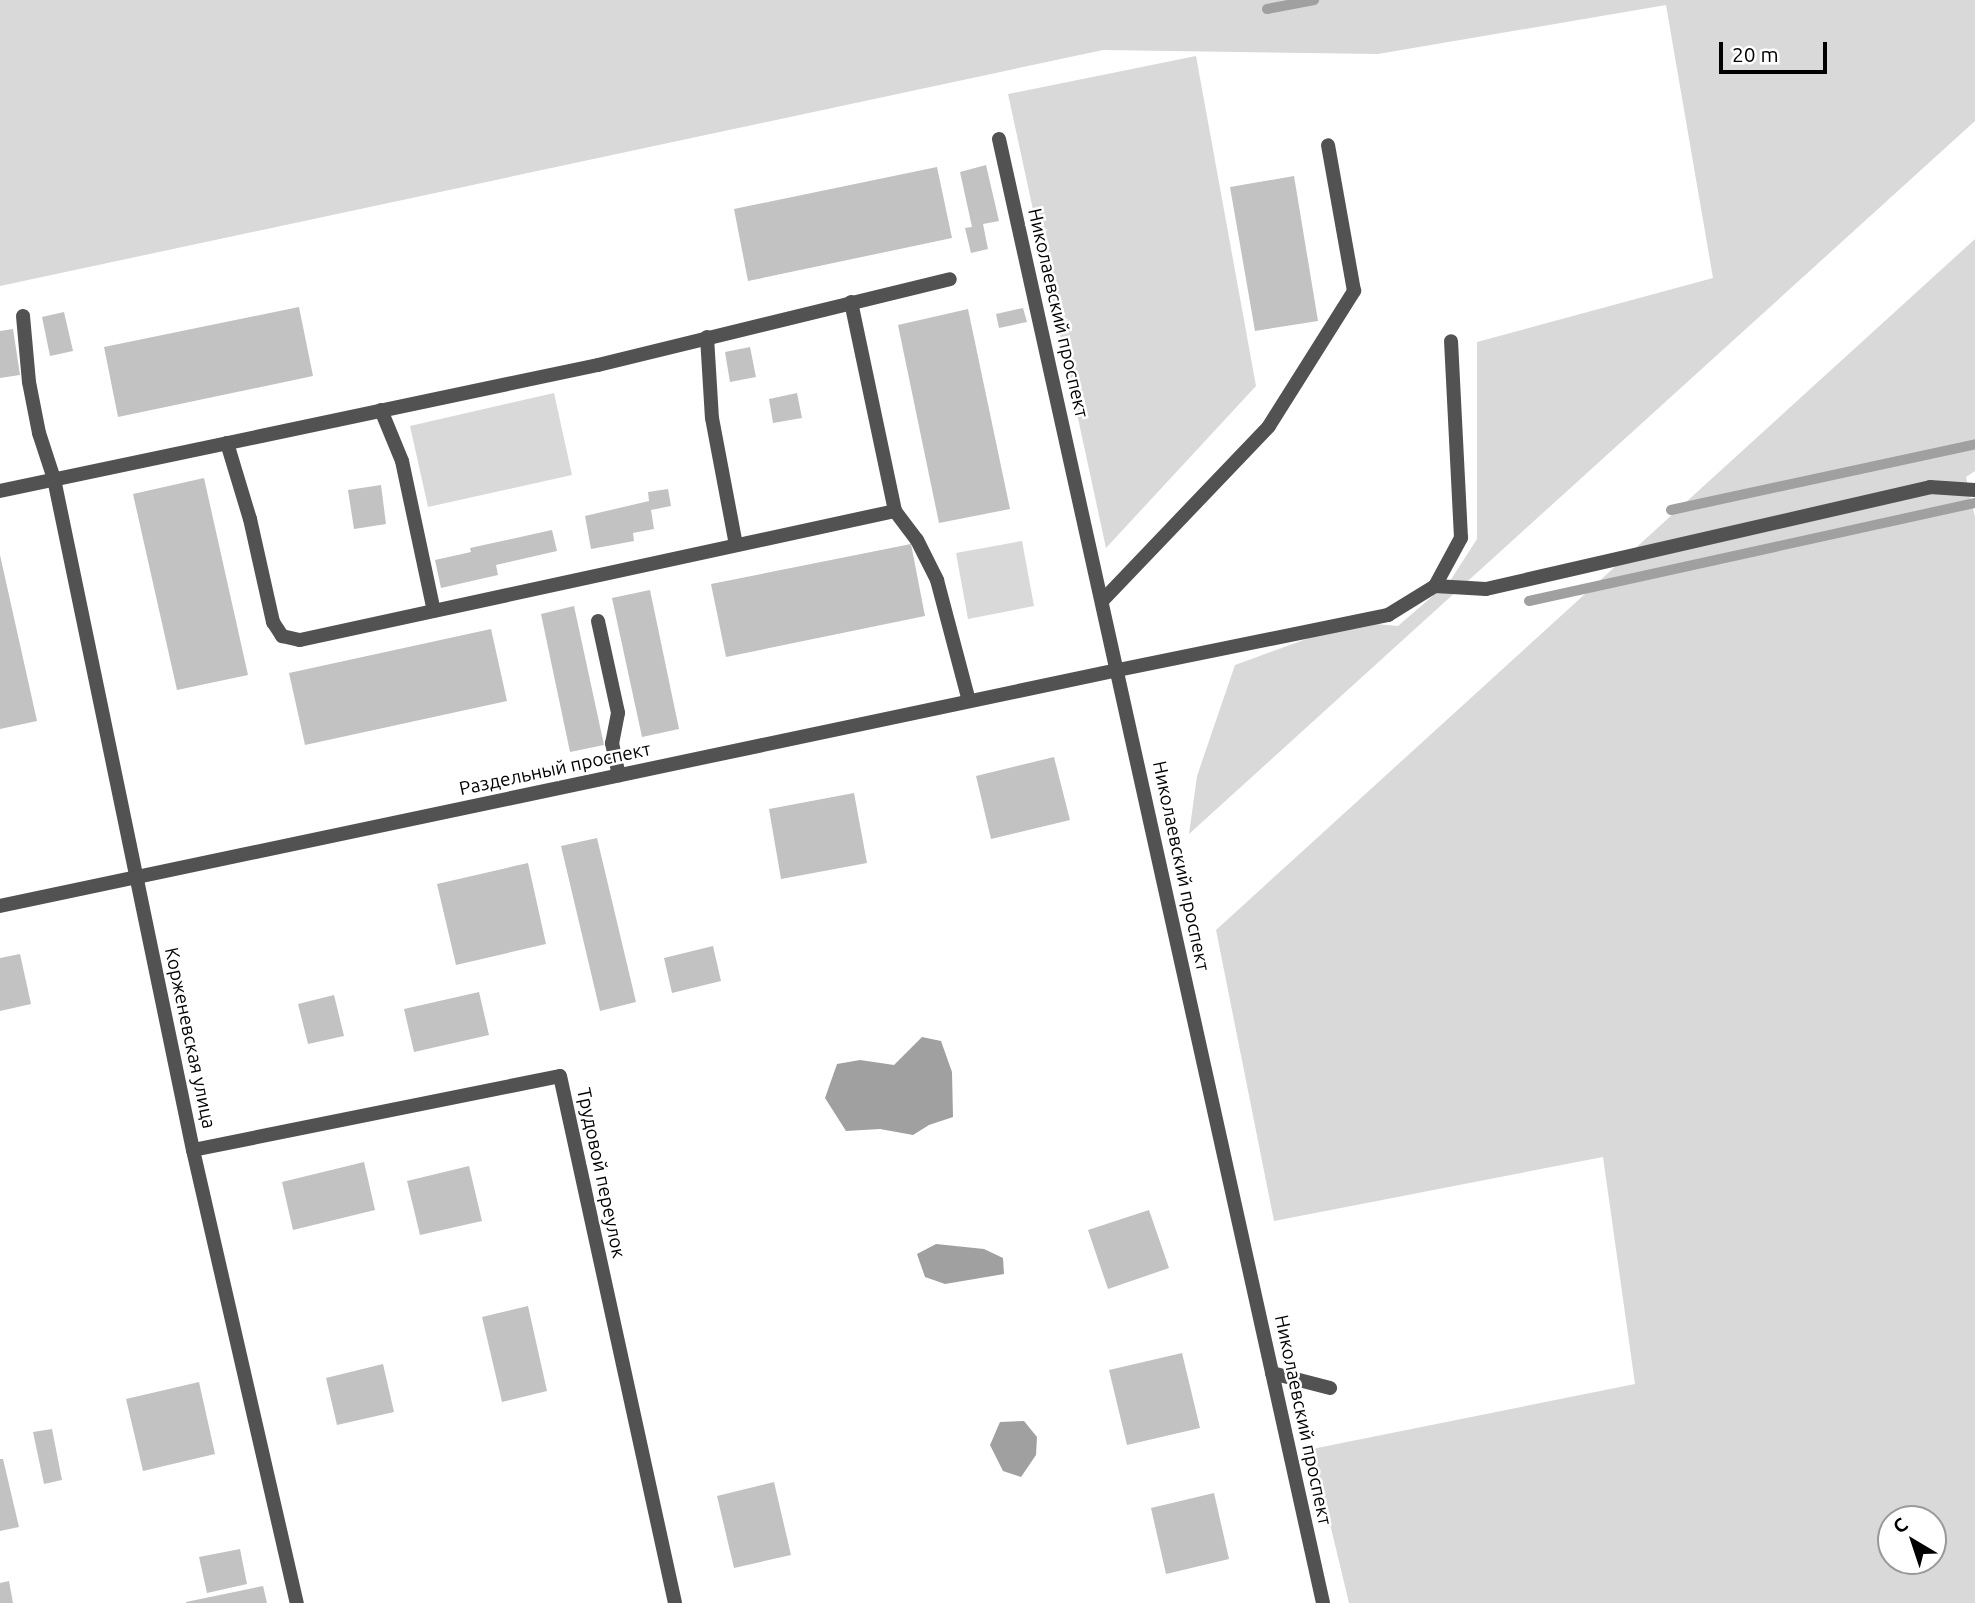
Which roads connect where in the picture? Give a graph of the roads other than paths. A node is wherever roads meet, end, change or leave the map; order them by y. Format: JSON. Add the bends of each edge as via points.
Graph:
{"nodes":[{"id":1,"x":999,"y":139,"type":"dead end"},
{"id":2,"x":1328,"y":145,"type":"dead end"},
{"id":3,"x":950,"y":279,"type":"dead end"},
{"id":4,"x":851,"y":302,"type":"junction"},
{"id":5,"x":23,"y":316,"type":"dead end"},
{"id":6,"x":707,"y":337,"type":"junction"},
{"id":7,"x":1451,"y":341,"type":"dead end"},
{"id":8,"x":381,"y":410,"type":"junction"},
{"id":9,"x":226,"y":443,"type":"junction"},
{"id":10,"x":54,"y":479,"type":"junction"},
{"id":11,"x":0,"y":491,"type":"edge"},
{"id":12,"x":1975,"y":491,"type":"edge"},
{"id":13,"x":895,"y":510,"type":"junction"},
{"id":14,"x":736,"y":545,"type":"junction"},
{"id":15,"x":1435,"y":586,"type":"junction"},
{"id":16,"x":1103,"y":600,"type":"junction"},
{"id":17,"x":434,"y":611,"type":"junction"},
{"id":18,"x":598,"y":621,"type":"dead end"},
{"id":19,"x":1118,"y":670,"type":"junction"},
{"id":20,"x":969,"y":701,"type":"junction"},
{"id":21,"x":618,"y":775,"type":"junction"},
{"id":22,"x":137,"y":877,"type":"junction"},
{"id":23,"x":0,"y":906,"type":"edge"},
{"id":24,"x":193,"y":1150,"type":"junction"},
{"id":25,"x":1272,"y":1373,"type":"junction"},
{"id":26,"x":1330,"y":1388,"type":"dead end"},
{"id":27,"x":297,"y":1603,"type":"edge"},
{"id":28,"x":675,"y":1603,"type":"edge"},
{"id":29,"x":1323,"y":1603,"type":"edge"}],
"edges":[{"from":1,"to":16,"type":"street","name":"Николаевский проспект"},
{"from":2,"to":16,"type":"street","via":[[1354,291],[1269,426]]},
{"from":3,"to":4,"type":"street"},
{"from":4,"to":6,"type":"street"},
{"from":4,"to":13,"type":"street"},
{"from":5,"to":10,"type":"street","name":"Корженевская улица","via":[[34,408]]},
{"from":6,"to":8,"type":"street","via":[[598,365]]},
{"from":6,"to":14,"type":"street","via":[[712,418]]},
{"from":7,"to":15,"type":"street","via":[[1461,538]]},
{"from":8,"to":9,"type":"street"},
{"from":8,"to":17,"type":"street","via":[[402,461]]},
{"from":9,"to":10,"type":"street"},
{"from":9,"to":17,"type":"street","via":[[250,519],[273,622],[282,636],[300,640]]},
{"from":10,"to":11,"type":"street"},
{"from":10,"to":22,"type":"street","name":"Корженевская улица"},
{"from":12,"to":15,"type":"street","via":[[1930,487],[1486,589]]},
{"from":13,"to":14,"type":"street"},
{"from":13,"to":20,"type":"street","via":[[937,580]]},
{"from":14,"to":17,"type":"street"},
{"from":15,"to":19,"type":"street","name":"Раздельный проспект","via":[[1388,615]]},
{"from":16,"to":19,"type":"street","name":"Николаевский проспект"},
{"from":18,"to":21,"type":"street","via":[[618,713],[612,743]]},
{"from":19,"to":20,"type":"street","name":"Раздельный проспект"},
{"from":19,"to":25,"type":"street","name":"Николаевский проспект"},
{"from":20,"to":21,"type":"street","name":"Раздельный проспект"},
{"from":21,"to":22,"type":"street","name":"Раздельный проспект"},
{"from":22,"to":23,"type":"street","name":"Раздельный проспект"},
{"from":22,"to":24,"type":"street","name":"Корженевская улица"},
{"from":24,"to":27,"type":"street","name":"Корженевская улица"},
{"from":24,"to":28,"type":"street","name":"Трудовой переулок","via":[[560,1076]]},
{"from":25,"to":26,"type":"street"},
{"from":25,"to":29,"type":"street","name":"Николаевский проспект"}]}
